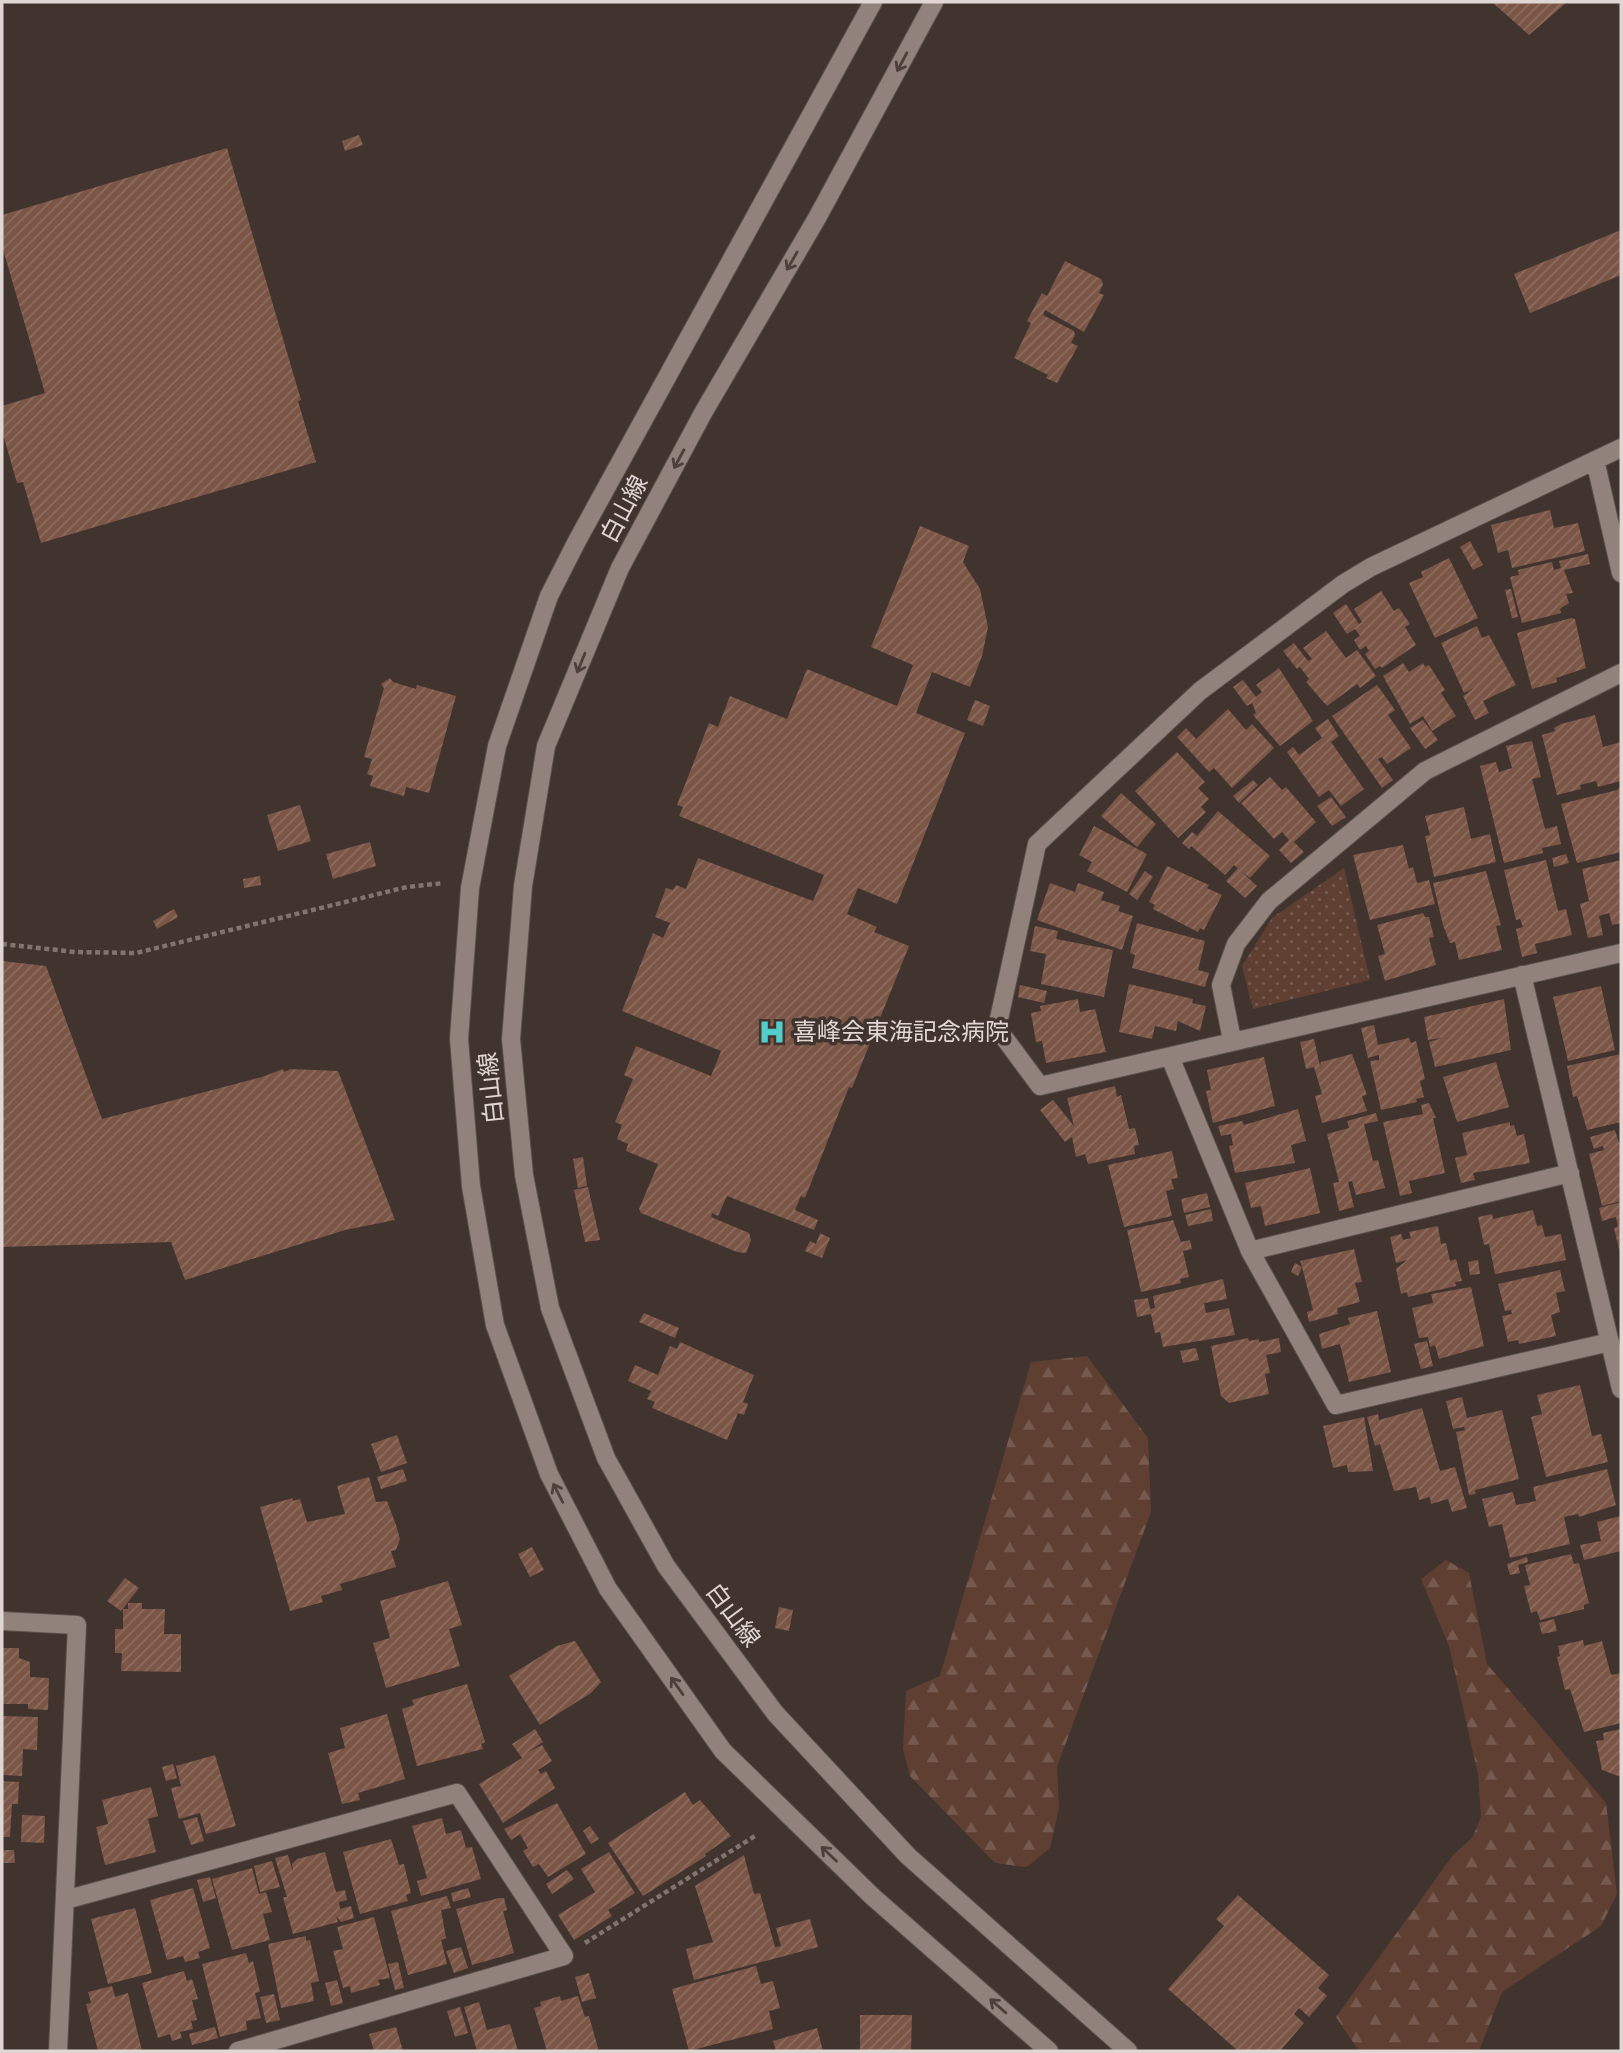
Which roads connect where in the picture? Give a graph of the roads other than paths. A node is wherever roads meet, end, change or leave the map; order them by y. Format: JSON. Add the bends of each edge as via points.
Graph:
{"nodes":[{"id":1,"x":873,"y":2,"type":"edge"},
{"id":2,"x":934,"y":2,"type":"edge"},
{"id":3,"x":1621,"y":448,"type":"edge"},
{"id":4,"x":1595,"y":460,"type":"junction"},
{"id":5,"x":1621,"y":573,"type":"edge"},
{"id":6,"x":1621,"y":673,"type":"edge"},
{"id":7,"x":1621,"y":953,"type":"edge"},
{"id":8,"x":1522,"y":975,"type":"junction"},
{"id":9,"x":1232,"y":1040,"type":"junction"},
{"id":10,"x":1170,"y":1057,"type":"junction"},
{"id":11,"x":1570,"y":1173,"type":"junction"},
{"id":12,"x":1250,"y":1251,"type":"junction"},
{"id":13,"x":1610,"y":1342,"type":"junction"},
{"id":14,"x":1621,"y":1389,"type":"edge"},
{"id":15,"x":2,"y":1621,"type":"edge"},
{"id":16,"x":65,"y":1900,"type":"junction"},
{"id":17,"x":58,"y":2051,"type":"edge"},
{"id":18,"x":238,"y":2051,"type":"edge"},
{"id":19,"x":1049,"y":2051,"type":"edge"},
{"id":20,"x":1128,"y":2051,"type":"edge"}],
"edges":[{"from":19,"to":1,"type":"street","name":"白山線","one_way":true,"via":[[873,1897],[723,1751],[608,1589],[549,1474],[495,1325],[471,1186],[459,1039],[470,888],[497,746],[549,596]]},
{"from":2,"to":20,"type":"street","name":"白山線","one_way":true,"via":[[620,568],[547,746],[523,886],[510,1039],[524,1175],[550,1308],[606,1458],[666,1566],[775,1713],[908,1856]]},
{"from":3,"to":4,"type":"street"},
{"from":4,"to":5,"type":"street"},
{"from":4,"to":10,"type":"street","via":[[1343,584],[1200,691],[1037,844],[997,1028],[1040,1086]]},
{"from":6,"to":9,"type":"street","via":[[1425,772],[1269,901],[1236,944],[1221,985]]},
{"from":7,"to":8,"type":"street"},
{"from":8,"to":9,"type":"street"},
{"from":8,"to":11,"type":"street"},
{"from":9,"to":10,"type":"street"},
{"from":10,"to":12,"type":"street"},
{"from":11,"to":12,"type":"street"},
{"from":11,"to":13,"type":"street"},
{"from":12,"to":13,"type":"street","via":[[1336,1405]]},
{"from":13,"to":14,"type":"street"},
{"from":15,"to":16,"type":"street","via":[[77,1625]]},
{"from":16,"to":17,"type":"street"},
{"from":16,"to":18,"type":"street","via":[[457,1793],[564,1956]]}]}
